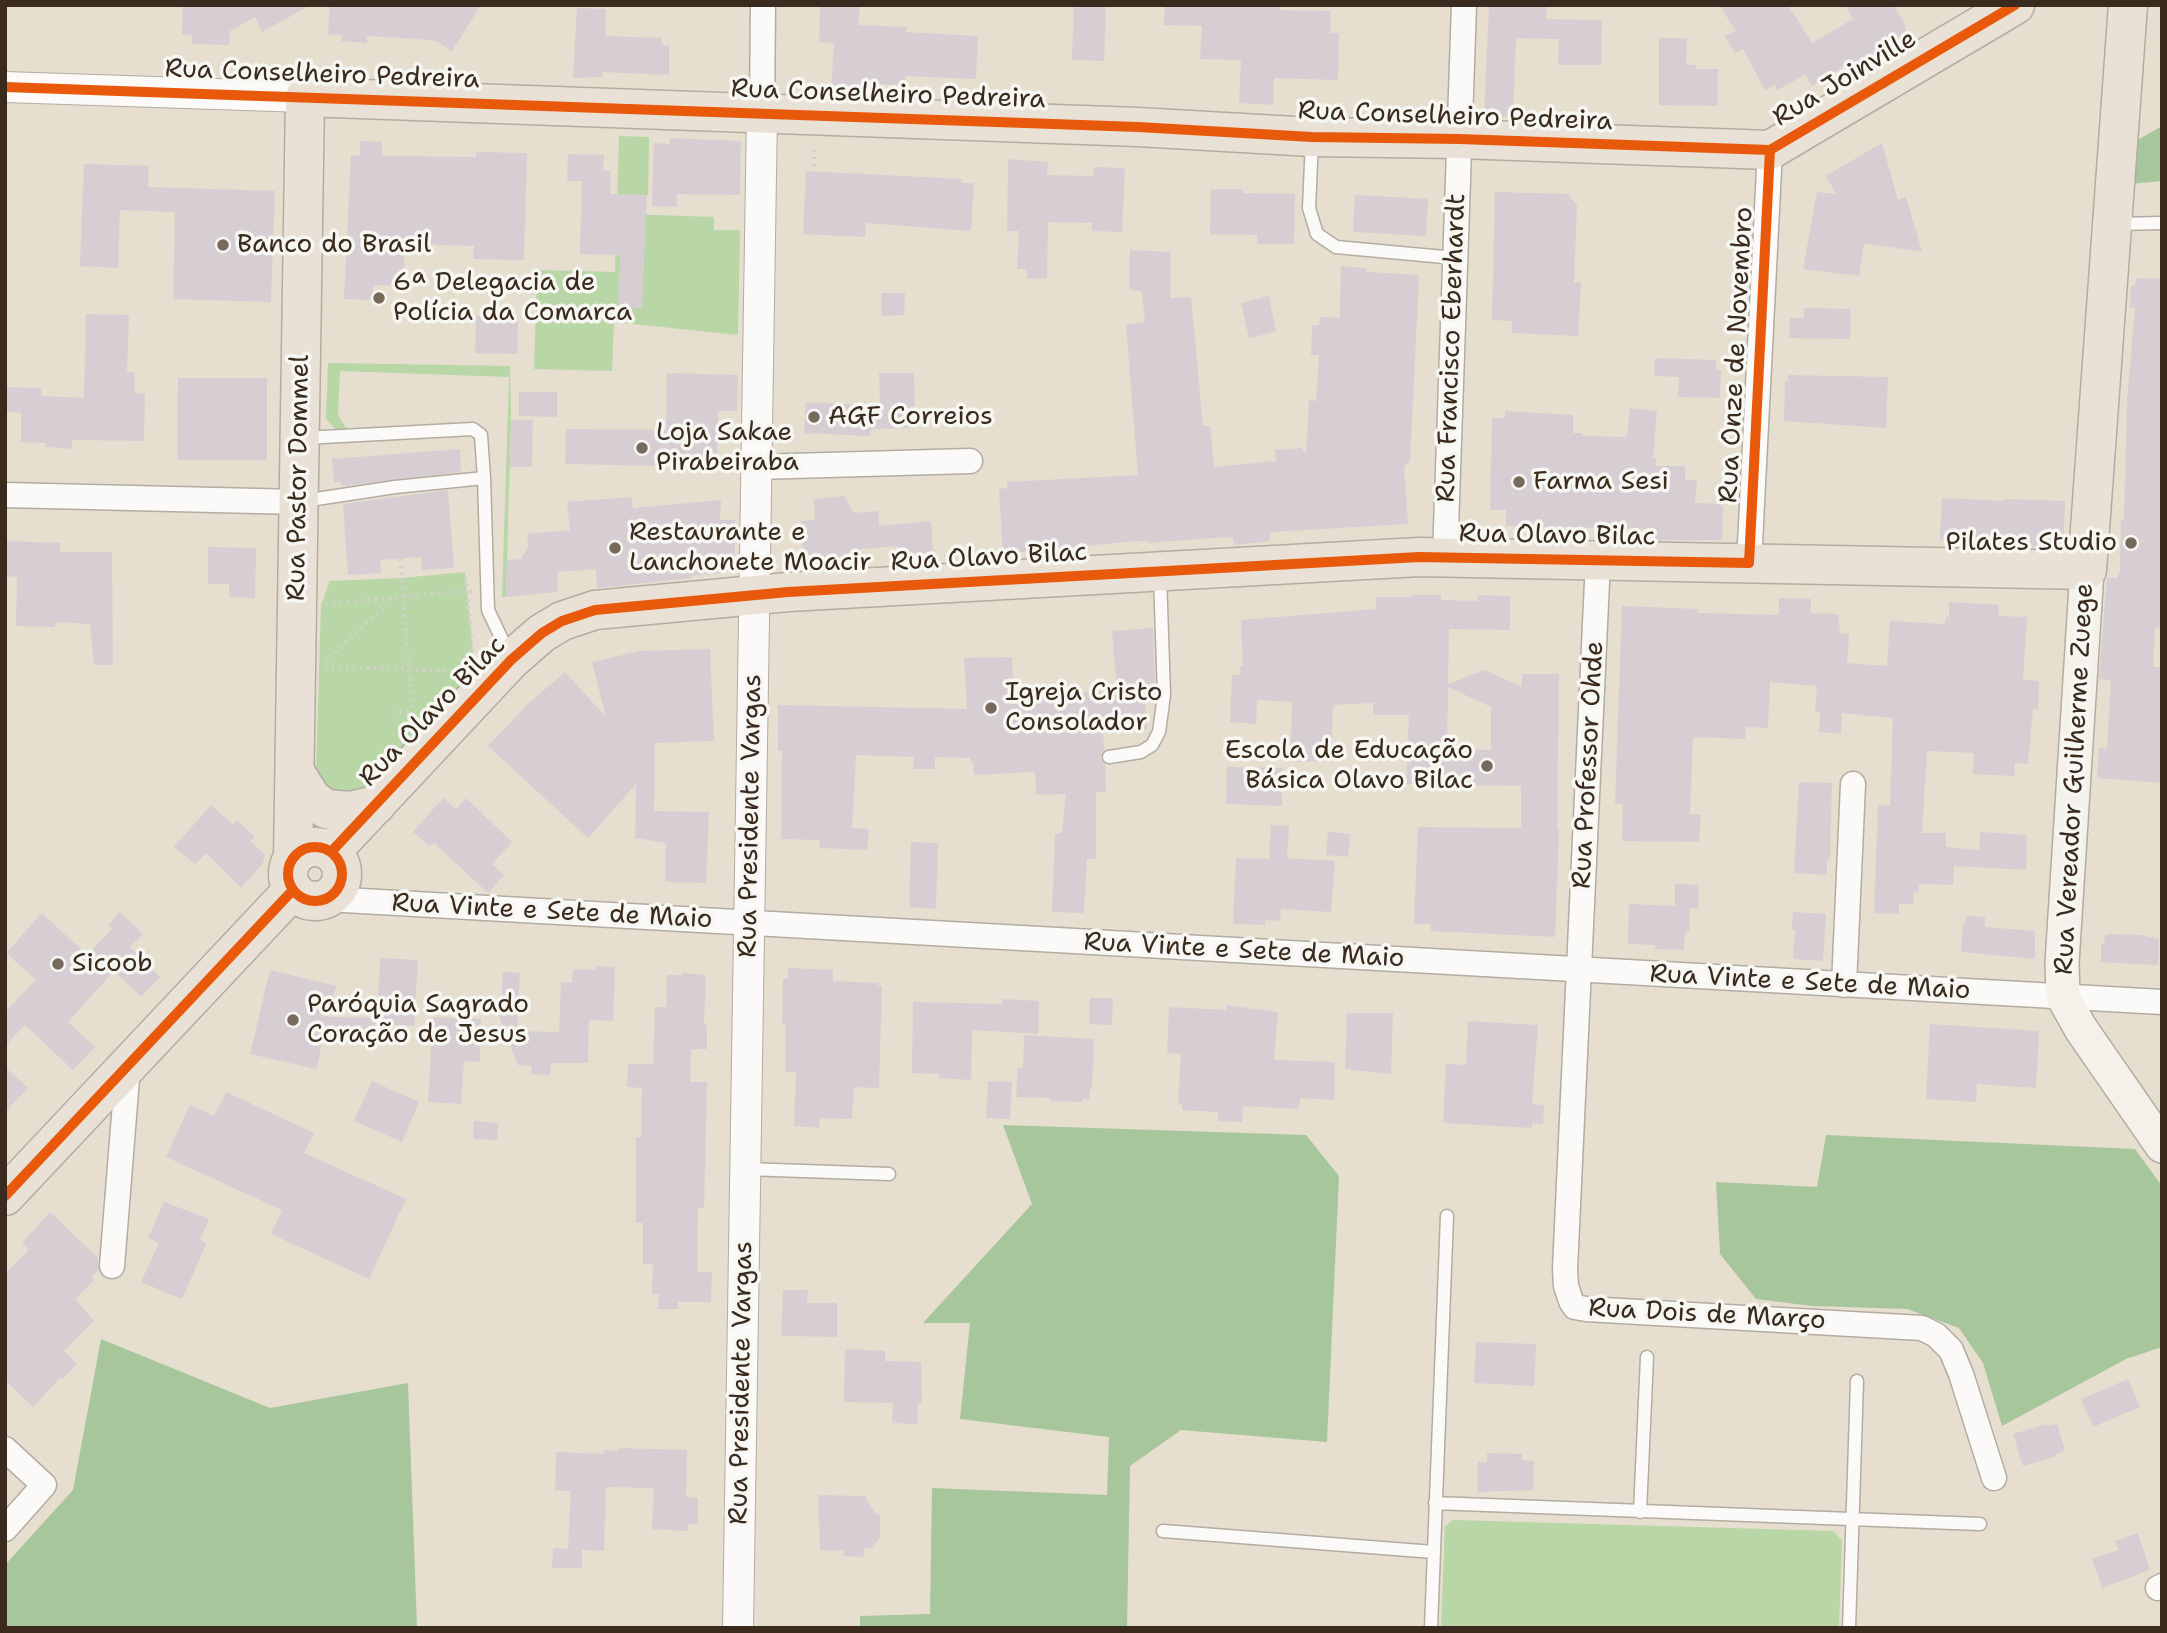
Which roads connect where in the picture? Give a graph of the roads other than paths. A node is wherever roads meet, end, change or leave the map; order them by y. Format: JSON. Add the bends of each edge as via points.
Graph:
{"nodes":[{"id":1,"x":763,"y":5,"type":"edge"},
{"id":2,"x":1464,"y":5,"type":"edge"},
{"id":3,"x":2015,"y":5,"type":"edge"},
{"id":4,"x":2128,"y":5,"type":"edge"},
{"id":5,"x":5,"y":87,"type":"edge"},
{"id":6,"x":305,"y":97,"type":"junction"},
{"id":7,"x":762,"y":113,"type":"junction"},
{"id":8,"x":1312,"y":137,"type":"junction"},
{"id":9,"x":1459,"y":139,"type":"junction"},
{"id":10,"x":1770,"y":150,"type":"junction"},
{"id":11,"x":2162,"y":223,"type":"edge"},
{"id":12,"x":2113,"y":224,"type":"junction"},
{"id":13,"x":1455,"y":258,"type":"junction"},
{"id":14,"x":300,"y":439,"type":"junction"},
{"id":15,"x":970,"y":461,"type":"dead end"},
{"id":16,"x":756,"y":467,"type":"junction"},
{"id":17,"x":484,"y":478,"type":"junction"},
{"id":18,"x":5,"y":495,"type":"edge"},
{"id":19,"x":299,"y":502,"type":"junction"},
{"id":20,"x":1446,"y":557,"type":"junction"},
{"id":21,"x":1598,"y":560,"type":"junction"},
{"id":22,"x":1749,"y":563,"type":"junction"},
{"id":23,"x":2087,"y":570,"type":"junction"},
{"id":24,"x":1160,"y":571,"type":"junction"},
{"id":25,"x":754,"y":594,"type":"junction"},
{"id":26,"x":511,"y":660,"type":"junction"},
{"id":27,"x":1109,"y":758,"type":"dead end"},
{"id":28,"x":295,"y":772,"type":"junction"},
{"id":29,"x":1853,"y":784,"type":"dead end"},
{"id":30,"x":376,"y":805,"type":"junction"},
{"id":31,"x":304,"y":883,"type":"junction"},
{"id":32,"x":749,"y":923,"type":"junction"},
{"id":33,"x":1580,"y":970,"type":"junction"},
{"id":34,"x":1844,"y":985,"type":"junction"},
{"id":35,"x":2063,"y":997,"type":"junction"},
{"id":36,"x":2162,"y":1002,"type":"edge"},
{"id":37,"x":128,"y":1066,"type":"junction"},
{"id":38,"x":2162,"y":1146,"type":"edge"},
{"id":39,"x":745,"y":1169,"type":"junction"},
{"id":40,"x":889,"y":1174,"type":"dead end"},
{"id":41,"x":5,"y":1195,"type":"edge"},
{"id":42,"x":1447,"y":1216,"type":"dead end"},
{"id":43,"x":112,"y":1266,"type":"dead end"},
{"id":44,"x":1647,"y":1357,"type":"dead end"},
{"id":45,"x":1857,"y":1381,"type":"dead end"},
{"id":46,"x":5,"y":1449,"type":"edge"},
{"id":47,"x":1994,"y":1478,"type":"dead end"},
{"id":48,"x":1435,"y":1503,"type":"junction"},
{"id":49,"x":1640,"y":1512,"type":"junction"},
{"id":50,"x":1853,"y":1517,"type":"junction"},
{"id":51,"x":1980,"y":1524,"type":"dead end"},
{"id":52,"x":5,"y":1529,"type":"edge"},
{"id":53,"x":1163,"y":1531,"type":"dead end"},
{"id":54,"x":1434,"y":1552,"type":"junction"},
{"id":55,"x":738,"y":1628,"type":"edge"},
{"id":56,"x":1431,"y":1628,"type":"edge"},
{"id":57,"x":1849,"y":1628,"type":"edge"}],
"edges":[{"from":1,"to":7,"type":"street","name":"Rua Presidente Vargas"},
{"from":2,"to":9,"type":"street","name":"Rua Francisco Eberhardt"},
{"from":3,"to":10,"type":"main road","name":"Rua Joinville"},
{"from":4,"to":12,"type":"main road","name":"Rua Vereador Guilherme Zuege"},
{"from":5,"to":6,"type":"street","name":"Rua Conselheiro Pedreira"},
{"from":6,"to":7,"type":"main road","name":"Rua Conselheiro Pedreira"},
{"from":6,"to":14,"type":"main road","name":"Rua Pastor Dommel"},
{"from":7,"to":8,"type":"main road","name":"Rua Conselheiro Pedreira"},
{"from":7,"to":16,"type":"street","name":"Rua Presidente Vargas"},
{"from":8,"to":9,"type":"main road","name":"Rua Conselheiro Pedreira"},
{"from":8,"to":13,"type":"lane","via":[[1309,208],[1317,234],[1336,247]]},
{"from":9,"to":10,"type":"main road","name":"Rua Conselheiro Pedreira"},
{"from":9,"to":13,"type":"street","name":"Rua Francisco Eberhardt"},
{"from":10,"to":22,"type":"street","name":"Rua Onze de Novembro"},
{"from":11,"to":12,"type":"lane"},
{"from":12,"to":23,"type":"main road","name":"Rua Vereador Guilherme Zuege"},
{"from":13,"to":20,"type":"street","name":"Rua Francisco Eberhardt"},
{"from":14,"to":17,"type":"lane","via":[[474,429],[481,435]]},
{"from":14,"to":19,"type":"main road","name":"Rua Pastor Dommel"},
{"from":15,"to":16,"type":"street"},
{"from":16,"to":25,"type":"street","name":"Rua Presidente Vargas"},
{"from":17,"to":19,"type":"lane"},
{"from":17,"to":26,"type":"lane","via":[[488,610]]},
{"from":18,"to":19,"type":"street"},
{"from":19,"to":28,"type":"main road","name":"Rua Pastor Dommel"},
{"from":20,"to":21,"type":"main road","name":"Rua Olavo Bilac"},
{"from":20,"to":24,"type":"main road","name":"Rua Olavo Bilac"},
{"from":21,"to":22,"type":"main road","name":"Rua Olavo Bilac"},
{"from":21,"to":33,"type":"street","name":"Rua Professor Ohde"},
{"from":22,"to":23,"type":"main road","name":"Rua Olavo Bilac"},
{"from":23,"to":35,"type":"main road","name":"Rua Vereador Guilherme Zuege"},
{"from":24,"to":25,"type":"main road","name":"Rua Olavo Bilac"},
{"from":24,"to":27,"type":"lane","via":[[1164,695],[1159,733],[1141,752]]},
{"from":25,"to":26,"type":"main road","name":"Rua Olavo Bilac","via":[[595,610],[562,621]]},
{"from":25,"to":32,"type":"street","name":"Rua Presidente Vargas"},
{"from":26,"to":30,"type":"main road","name":"Rua Olavo Bilac"},
{"from":28,"to":30,"type":"main road","via":[[312,799],[326,809],[351,811]]},
{"from":28,"to":31,"type":"main road","name":"Rua Pastor Dommel"},
{"from":29,"to":34,"type":"street"},
{"from":30,"to":31,"type":"main road","name":"Rua Olavo Bilac","via":[[331,852],[307,849]]},
{"from":31,"to":32,"type":"street","name":"Rua Vinte e Sete de Maio"},
{"from":31,"to":37,"type":"main road"},
{"from":32,"to":33,"type":"street","name":"Rua Vinte e Sete de Maio"},
{"from":32,"to":39,"type":"street","name":"Rua Presidente Vargas"},
{"from":33,"to":34,"type":"street","name":"Rua Vinte e Sete de Maio"},
{"from":33,"to":47,"type":"street","name":"Rua Dois de Março","via":[[1565,1269],[1575,1307],[1923,1328],[1951,1350]]},
{"from":34,"to":35,"type":"street","name":"Rua Vinte e Sete de Maio"},
{"from":35,"to":36,"type":"street","name":"Rua Vinte e Sete de Maio"},
{"from":35,"to":38,"type":"main road","name":"Rua Vereador Guilherme Zuege"},
{"from":37,"to":41,"type":"main road"},
{"from":37,"to":43,"type":"street"},
{"from":39,"to":40,"type":"lane"},
{"from":39,"to":55,"type":"street","name":"Rua Presidente Vargas"},
{"from":42,"to":48,"type":"lane"},
{"from":44,"to":49,"type":"lane"},
{"from":45,"to":50,"type":"lane"},
{"from":46,"to":52,"type":"street","via":[[44,1485]]},
{"from":48,"to":49,"type":"lane"},
{"from":48,"to":54,"type":"lane"},
{"from":49,"to":50,"type":"lane"},
{"from":50,"to":51,"type":"lane"},
{"from":50,"to":57,"type":"lane"},
{"from":53,"to":54,"type":"lane"},
{"from":54,"to":56,"type":"lane"}]}
